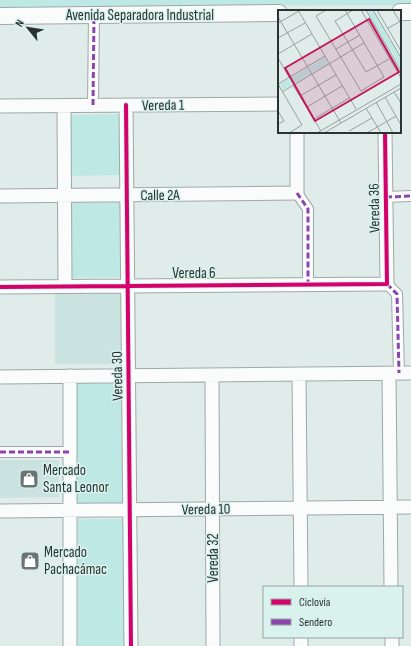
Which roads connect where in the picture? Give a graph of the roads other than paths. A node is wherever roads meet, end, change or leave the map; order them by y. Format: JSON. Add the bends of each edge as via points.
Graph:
{"nodes":[{"id":1,"x":278,"y":13,"type":"edge"},
{"id":2,"x":94,"y":15,"type":"junction"},
{"id":3,"x":0,"y":16,"type":"edge"},
{"id":4,"x":278,"y":104,"type":"edge"},
{"id":5,"x":93,"y":105,"type":"junction"},
{"id":6,"x":126,"y":105,"type":"junction"},
{"id":7,"x":0,"y":106,"type":"edge"},
{"id":8,"x":64,"y":106,"type":"junction"},
{"id":9,"x":297,"y":133,"type":"edge"},
{"id":10,"x":385,"y":133,"type":"edge"},
{"id":11,"x":297,"y":193,"type":"junction"},
{"id":12,"x":127,"y":195,"type":"junction"},
{"id":13,"x":0,"y":196,"type":"edge"},
{"id":14,"x":64,"y":196,"type":"junction"},
{"id":15,"x":411,"y":196,"type":"edge"},
{"id":16,"x":386,"y":197,"type":"junction"},
{"id":17,"x":308,"y":284,"type":"junction"},
{"id":18,"x":387,"y":284,"type":"junction"},
{"id":19,"x":128,"y":285,"type":"junction"},
{"id":20,"x":0,"y":286,"type":"edge"},
{"id":21,"x":65,"y":286,"type":"junction"},
{"id":22,"x":400,"y":373,"type":"edge"},
{"id":23,"x":299,"y":374,"type":"junction"},
{"id":24,"x":212,"y":375,"type":"junction"},
{"id":25,"x":70,"y":376,"type":"junction"},
{"id":26,"x":129,"y":376,"type":"junction"},
{"id":27,"x":0,"y":377,"type":"edge"},
{"id":28,"x":0,"y":452,"type":"edge"},
{"id":29,"x":70,"y":452,"type":"junction"},
{"id":30,"x":390,"y":507,"type":"junction"},
{"id":31,"x":411,"y":507,"type":"edge"},
{"id":32,"x":300,"y":508,"type":"junction"},
{"id":33,"x":212,"y":509,"type":"junction"},
{"id":34,"x":130,"y":510,"type":"junction"},
{"id":35,"x":70,"y":511,"type":"junction"},
{"id":36,"x":0,"y":512,"type":"edge"},
{"id":37,"x":301,"y":586,"type":"edge"},
{"id":38,"x":391,"y":586,"type":"edge"},
{"id":39,"x":70,"y":646,"type":"edge"},
{"id":40,"x":131,"y":646,"type":"edge"},
{"id":41,"x":213,"y":646,"type":"edge"}],
"edges":[{"from":1,"to":2,"type":"street","name":"Avenida Separadora Industrial"},
{"from":2,"to":3,"type":"street","name":"Avenida Separadora Industrial"},
{"from":2,"to":5,"type":"street"},
{"from":4,"to":6,"type":"street","name":"Vereda 1"},
{"from":5,"to":6,"type":"street","name":"Vereda 1"},
{"from":5,"to":8,"type":"street","name":"Vereda 1"},
{"from":6,"to":12,"type":"street","name":"Vereda 30"},
{"from":7,"to":8,"type":"street","name":"Vereda 1"},
{"from":8,"to":14,"type":"street"},
{"from":9,"to":11,"type":"street"},
{"from":10,"to":16,"type":"street","name":"Vereda 36"},
{"from":11,"to":12,"type":"street","name":"Calle 2A"},
{"from":11,"to":17,"type":"street","via":[[308,209]]},
{"from":12,"to":14,"type":"street","name":"Calle 2A"},
{"from":12,"to":19,"type":"street","name":"Vereda 30"},
{"from":13,"to":14,"type":"street","name":"Calle 2A"},
{"from":14,"to":21,"type":"street"},
{"from":15,"to":16,"type":"street"},
{"from":16,"to":18,"type":"street","name":"Vereda 36"},
{"from":17,"to":18,"type":"street","name":"Vereda 6"},
{"from":17,"to":19,"type":"street","name":"Vereda 6"},
{"from":18,"to":22,"type":"street","via":[[397,294]]},
{"from":19,"to":21,"type":"street","name":"Vereda 6"},
{"from":19,"to":26,"type":"street","name":"Vereda 30"},
{"from":20,"to":21,"type":"street","name":"Vereda 6"},
{"from":22,"to":23,"type":"street"},
{"from":22,"to":30,"type":"street"},
{"from":23,"to":24,"type":"street"},
{"from":23,"to":32,"type":"street"},
{"from":24,"to":26,"type":"street"},
{"from":24,"to":33,"type":"street","name":"Vereda 32"},
{"from":25,"to":26,"type":"street"},
{"from":25,"to":27,"type":"street"},
{"from":25,"to":29,"type":"street"},
{"from":26,"to":34,"type":"street","name":"Vereda 30"},
{"from":28,"to":29,"type":"street"},
{"from":29,"to":35,"type":"street"},
{"from":30,"to":31,"type":"street","name":"Vereda 10"},
{"from":30,"to":32,"type":"street","name":"Vereda 10"},
{"from":30,"to":38,"type":"street"},
{"from":32,"to":33,"type":"street","name":"Vereda 10"},
{"from":32,"to":37,"type":"street"},
{"from":33,"to":34,"type":"street","name":"Vereda 10"},
{"from":33,"to":41,"type":"street","name":"Vereda 32"},
{"from":34,"to":35,"type":"street","name":"Vereda 10"},
{"from":34,"to":40,"type":"street","name":"Vereda 30"},
{"from":35,"to":36,"type":"street","name":"Vereda 10"},
{"from":35,"to":39,"type":"street"}]}
